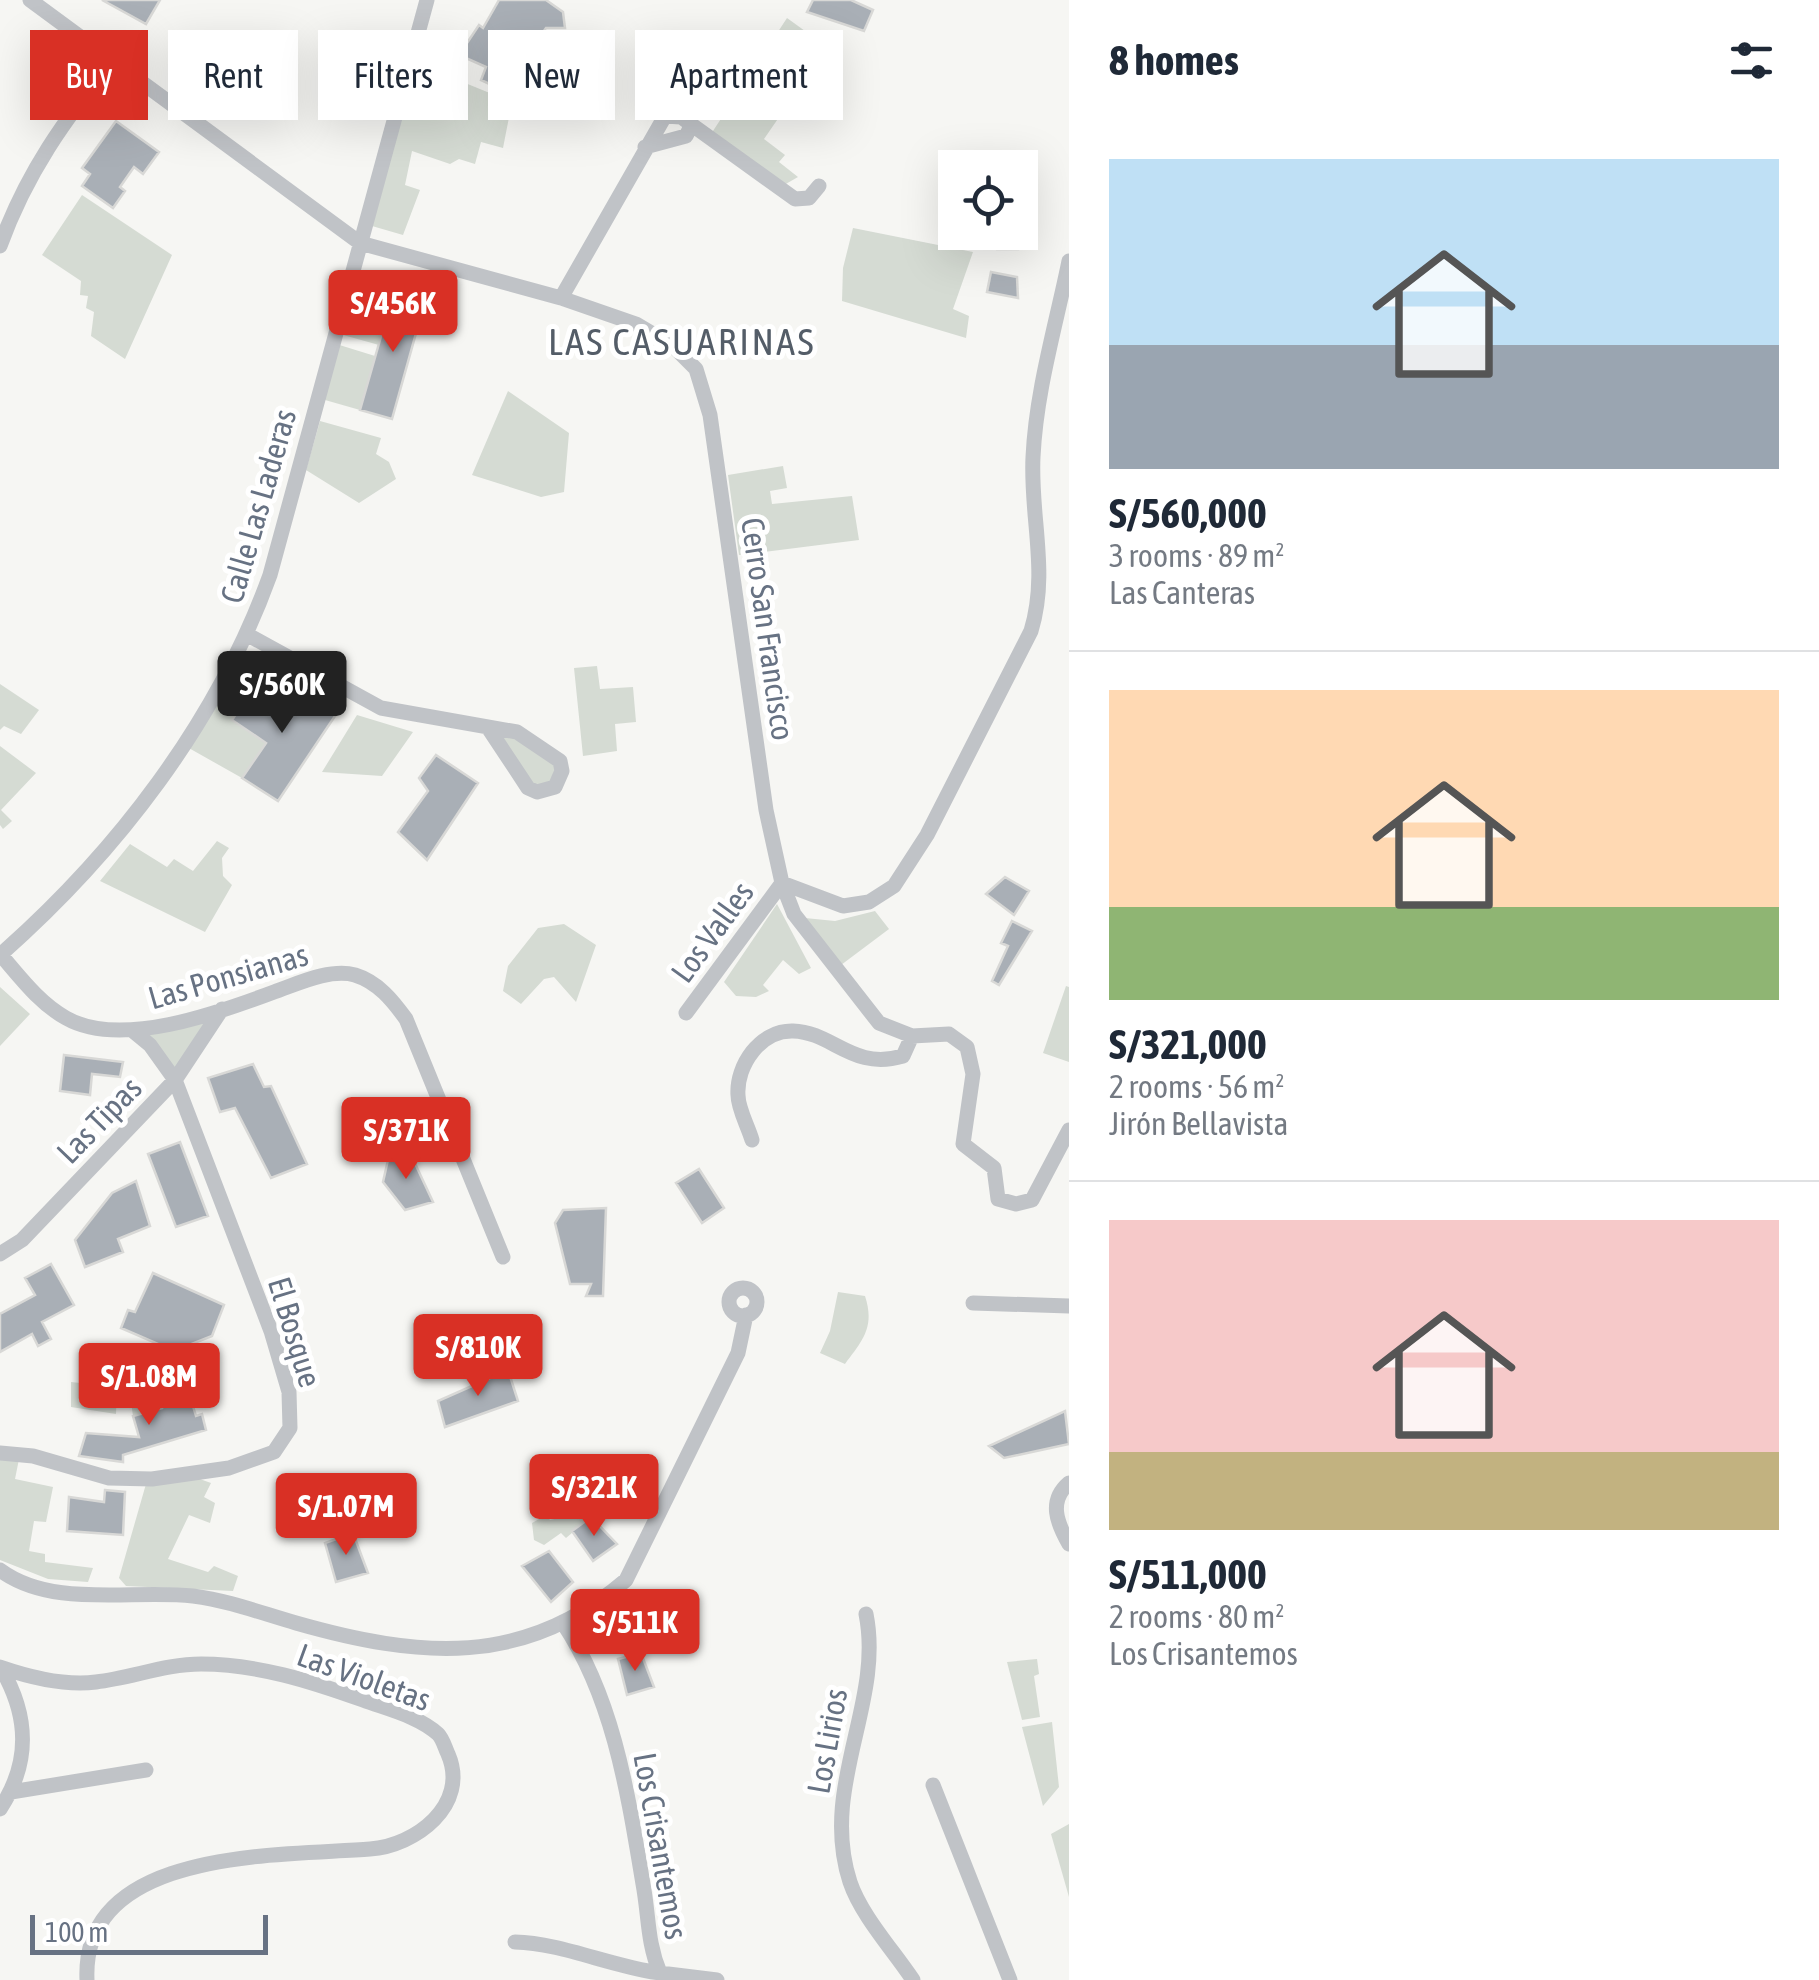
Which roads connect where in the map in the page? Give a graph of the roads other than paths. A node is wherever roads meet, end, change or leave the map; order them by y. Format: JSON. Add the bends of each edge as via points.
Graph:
{"nodes":[{"id":1,"x":30,"y":0,"type":"edge"},
{"id":2,"x":427,"y":0,"type":"edge"},
{"id":3,"x":72,"y":30,"type":"edge"},
{"id":4,"x":148,"y":85,"type":"edge"},
{"id":5,"x":64,"y":120,"type":"edge"},
{"id":6,"x":691,"y":126,"type":"junction"},
{"id":7,"x":644,"y":146,"type":"junction"},
{"id":8,"x":819,"y":186,"type":"dead end"},
{"id":9,"x":360,"y":243,"type":"junction"},
{"id":10,"x":0,"y":246,"type":"edge"},
{"id":11,"x":1069,"y":260,"type":"edge"},
{"id":12,"x":561,"y":298,"type":"junction"},
{"id":13,"x":248,"y":635,"type":"junction"},
{"id":14,"x":489,"y":729,"type":"junction"},
{"id":15,"x":782,"y":884,"type":"junction"},
{"id":16,"x":0,"y":954,"type":"edge"},
{"id":17,"x":222,"y":1010,"type":"junction"},
{"id":18,"x":686,"y":1013,"type":"dead end"},
{"id":19,"x":133,"y":1031,"type":"junction"},
{"id":20,"x":912,"y":1036,"type":"junction"},
{"id":21,"x":175,"y":1080,"type":"junction"},
{"id":22,"x":1069,"y":1130,"type":"edge"},
{"id":23,"x":752,"y":1140,"type":"dead end"},
{"id":24,"x":0,"y":1254,"type":"edge"},
{"id":25,"x":503,"y":1256,"type":"dead end"},
{"id":26,"x":973,"y":1303,"type":"dead end"},
{"id":27,"x":1069,"y":1306,"type":"edge"},
{"id":28,"x":746,"y":1316,"type":"dead end"},
{"id":29,"x":0,"y":1453,"type":"edge"},
{"id":30,"x":1069,"y":1483,"type":"edge"},
{"id":31,"x":1069,"y":1544,"type":"edge"},
{"id":32,"x":0,"y":1570,"type":"edge"},
{"id":33,"x":866,"y":1614,"type":"dead end"},
{"id":34,"x":563,"y":1622,"type":"junction"},
{"id":35,"x":1,"y":1667,"type":"edge"},
{"id":36,"x":146,"y":1770,"type":"dead end"},
{"id":37,"x":933,"y":1786,"type":"dead end"},
{"id":38,"x":11,"y":1792,"type":"junction"},
{"id":39,"x":0,"y":1809,"type":"edge"},
{"id":40,"x":514,"y":1942,"type":"dead end"},
{"id":41,"x":660,"y":1973,"type":"junction"},
{"id":42,"x":87,"y":1980,"type":"edge"},
{"id":43,"x":717,"y":1980,"type":"edge"},
{"id":44,"x":912,"y":1980,"type":"edge"},
{"id":45,"x":1010,"y":1980,"type":"edge"}],
"edges":[{"from":1,"to":3,"type":"street","name":"Cerro San Francisco"},
{"from":2,"to":9,"type":"street","name":"Calle Las Laderas"},
{"from":4,"to":9,"type":"street","name":"Cerro San Francisco"},
{"from":5,"to":10,"type":"street","via":[[15,205]]},
{"from":6,"to":7,"type":"street","via":[[686,136]]},
{"from":6,"to":7,"type":"street","via":[[665,116]]},
{"from":6,"to":8,"type":"street","via":[[795,199],[808,198]]},
{"from":7,"to":12,"type":"street"},
{"from":9,"to":12,"type":"street","name":"Cerro San Francisco"},
{"from":9,"to":13,"type":"street","name":"Calle Las Laderas"},
{"from":11,"to":15,"type":"street","via":[[1033,452],[1042,597],[1032,631],[894,886],[868,902],[844,906]]},
{"from":12,"to":15,"type":"street","name":"Cerro San Francisco","via":[[636,324],[696,369],[710,415]]},
{"from":13,"to":14,"type":"street","via":[[382,708]]},
{"from":13,"to":16,"type":"street","name":"Calle Las Laderas","via":[[122,834],[64,899]]},
{"from":14,"to":14,"type":"street","via":[[528,788],[556,786],[562,772],[554,754],[518,732]]},
{"from":15,"to":18,"type":"street","name":"Los Valles"},
{"from":15,"to":20,"type":"street","name":"Cerro San Francisco","via":[[794,914],[843,982],[879,1023]]},
{"from":16,"to":19,"type":"street","name":"Las Ponsianas","via":[[67,1019],[104,1032]]},
{"from":17,"to":19,"type":"street","name":"Las Ponsianas"},
{"from":17,"to":21,"type":"street","name":"Las Tipas"},
{"from":17,"to":25,"type":"street","name":"Las Ponsianas","via":[[327,976],[354,974],[389,994],[406,1020]]},
{"from":19,"to":21,"type":"street","name":"El Bosque"},
{"from":20,"to":22,"type":"street","via":[[949,1034],[966,1047],[973,1074],[963,1144],[994,1168],[998,1198],[1032,1200]]},
{"from":20,"to":23,"type":"street","via":[[903,1056],[880,1063],[792,1031],[760,1042],[742,1067],[738,1096]]},
{"from":21,"to":24,"type":"street","name":"Las Tipas","via":[[22,1240]]},
{"from":21,"to":29,"type":"street","name":"El Bosque","via":[[271,1331],[289,1392],[290,1428],[274,1452],[230,1468],[152,1479],[109,1478]]},
{"from":26,"to":27,"type":"street"},
{"from":28,"to":34,"type":"street","via":[[738,1352],[626,1580]]},
{"from":30,"to":31,"type":"street","via":[[1056,1504]]},
{"from":32,"to":34,"type":"street","via":[[53,1590],[224,1600],[375,1641],[448,1650],[509,1645]]},
{"from":33,"to":44,"type":"street","name":"Los Lirios","via":[[871,1657],[841,1790],[841,1841],[850,1884]]},
{"from":34,"to":41,"type":"street","name":"Los Crisantemos","via":[[584,1654],[624,1772],[647,1903],[647,1942]]},
{"from":35,"to":38,"type":"street","via":[[18,1698],[24,1733],[22,1770]]},
{"from":35,"to":42,"type":"street","name":"Las Violetas","via":[[94,1683],[196,1664],[252,1666],[410,1717],[440,1736],[452,1764],[443,1810],[414,1838],[388,1848],[234,1858],[185,1868],[141,1887],[107,1912],[90,1952]]},
{"from":36,"to":38,"type":"street"},
{"from":37,"to":45,"type":"street"},
{"from":38,"to":39,"type":"street"},
{"from":40,"to":41,"type":"street"},
{"from":41,"to":43,"type":"street","name":"Los Crisantemos"}]}
